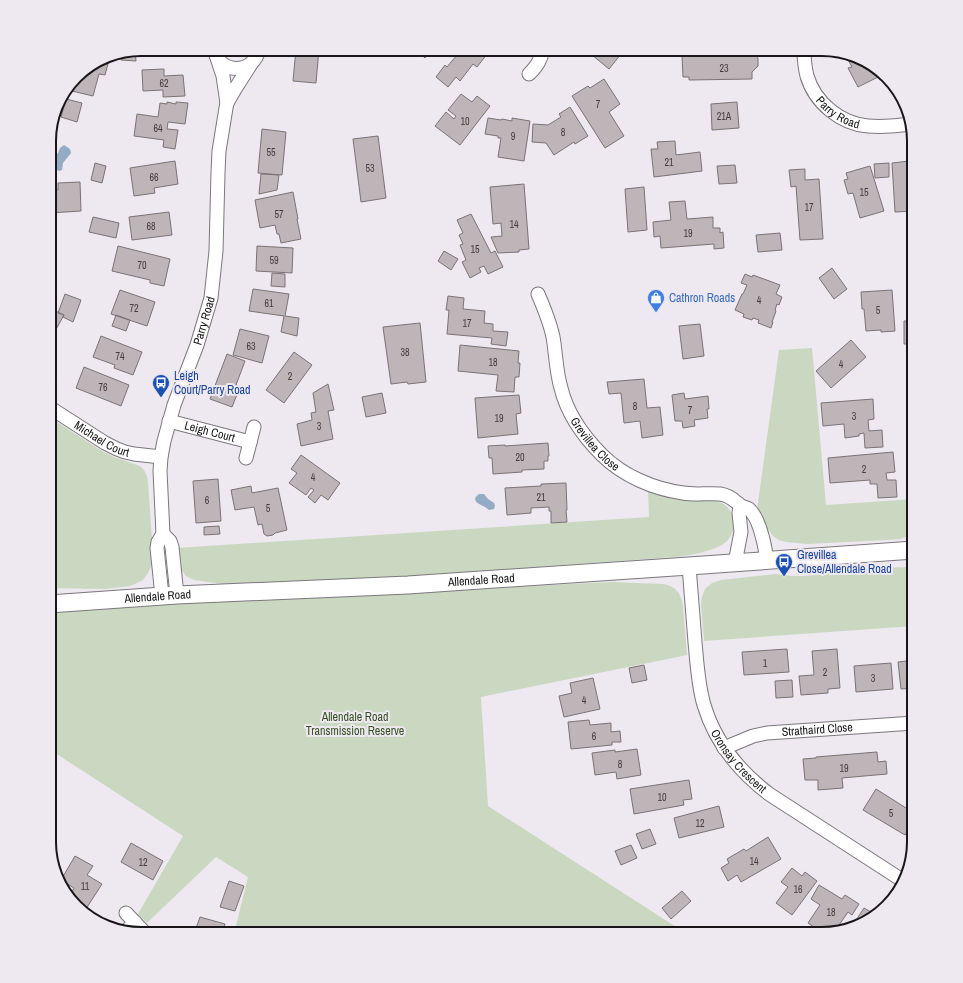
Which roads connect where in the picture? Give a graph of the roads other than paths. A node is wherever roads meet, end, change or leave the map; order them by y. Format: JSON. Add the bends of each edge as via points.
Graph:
{"nodes":[{"id":1,"x":216,"y":56,"type":"edge"},
{"id":2,"x":217,"y":56,"type":"edge"},
{"id":3,"x":256,"y":56,"type":"edge"},
{"id":4,"x":541,"y":56,"type":"edge"},
{"id":5,"x":805,"y":56,"type":"edge"},
{"id":6,"x":251,"y":64,"type":"junction"},
{"id":7,"x":529,"y":74,"type":"dead end"},
{"id":8,"x":227,"y":103,"type":"junction"},
{"id":9,"x":905,"y":124,"type":"edge"},
{"id":10,"x":538,"y":294,"type":"dead end"},
{"id":11,"x":56,"y":412,"type":"edge"},
{"id":12,"x":169,"y":421,"type":"junction"},
{"id":13,"x":254,"y":427,"type":"dead end"},
{"id":14,"x":250,"y":442,"type":"junction"},
{"id":15,"x":161,"y":457,"type":"junction"},
{"id":16,"x":246,"y":458,"type":"dead end"},
{"id":17,"x":740,"y":506,"type":"junction"},
{"id":18,"x":907,"y":550,"type":"edge"},
{"id":19,"x":767,"y":560,"type":"junction"},
{"id":20,"x":735,"y":563,"type":"junction"},
{"id":21,"x":689,"y":566,"type":"junction"},
{"id":22,"x":169,"y":595,"type":"junction"},
{"id":23,"x":56,"y":603,"type":"edge"},
{"id":24,"x":907,"y":723,"type":"edge"},
{"id":25,"x":724,"y":748,"type":"junction"},
{"id":26,"x":899,"y":878,"type":"edge"},
{"id":27,"x":126,"y":912,"type":"dead end"},
{"id":28,"x":130,"y":926,"type":"edge"}],
"edges":[{"from":1,"to":8,"type":"street","name":"Parry Road","via":[[223,76]]},
{"from":2,"to":6,"type":"street","via":[[229,68],[237,69]]},
{"from":3,"to":6,"type":"street","name":"Parry Road"},
{"from":4,"to":7,"type":"street"},
{"from":5,"to":9,"type":"street","name":"Parry Road","via":[[813,90],[832,112],[854,124]]},
{"from":6,"to":8,"type":"street","name":"Parry Road"},
{"from":8,"to":12,"type":"street","name":"Parry Road","via":[[218,166],[216,251],[211,298]]},
{"from":10,"to":17,"type":"street","name":"Grevillea Close","via":[[553,337],[557,370],[567,406],[581,430],[602,456],[628,474],[652,485],[684,493],[721,494],[735,500]]},
{"from":11,"to":15,"type":"street","name":"Michael Court","via":[[117,450]]},
{"from":12,"to":14,"type":"street","name":"Leigh Court"},
{"from":12,"to":15,"type":"street","name":"Parry Road"},
{"from":13,"to":14,"type":"street"},
{"from":14,"to":16,"type":"street"},
{"from":15,"to":22,"type":"street","name":"Parry Road","via":[[163,534],[157,548]]},
{"from":17,"to":19,"type":"street","name":"Grevillea Close","via":[[744,506],[752,513],[764,541]]},
{"from":17,"to":20,"type":"street","via":[[741,532]]},
{"from":18,"to":19,"type":"street","name":"Allendale Road"},
{"from":19,"to":20,"type":"street","name":"Allendale Road"},
{"from":20,"to":21,"type":"street","name":"Allendale Road"},
{"from":21,"to":22,"type":"street","name":"Allendale Road","via":[[408,584]]},
{"from":21,"to":25,"type":"street","name":"Oronsay Crescent","via":[[701,691],[708,717]]},
{"from":22,"to":23,"type":"street","name":"Allendale Road"},
{"from":24,"to":25,"type":"street","name":"Strathaird Close","via":[[767,733]]},
{"from":25,"to":26,"type":"street","name":"Oronsay Crescent","via":[[740,770],[754,783]]},
{"from":27,"to":28,"type":"street"}]}
